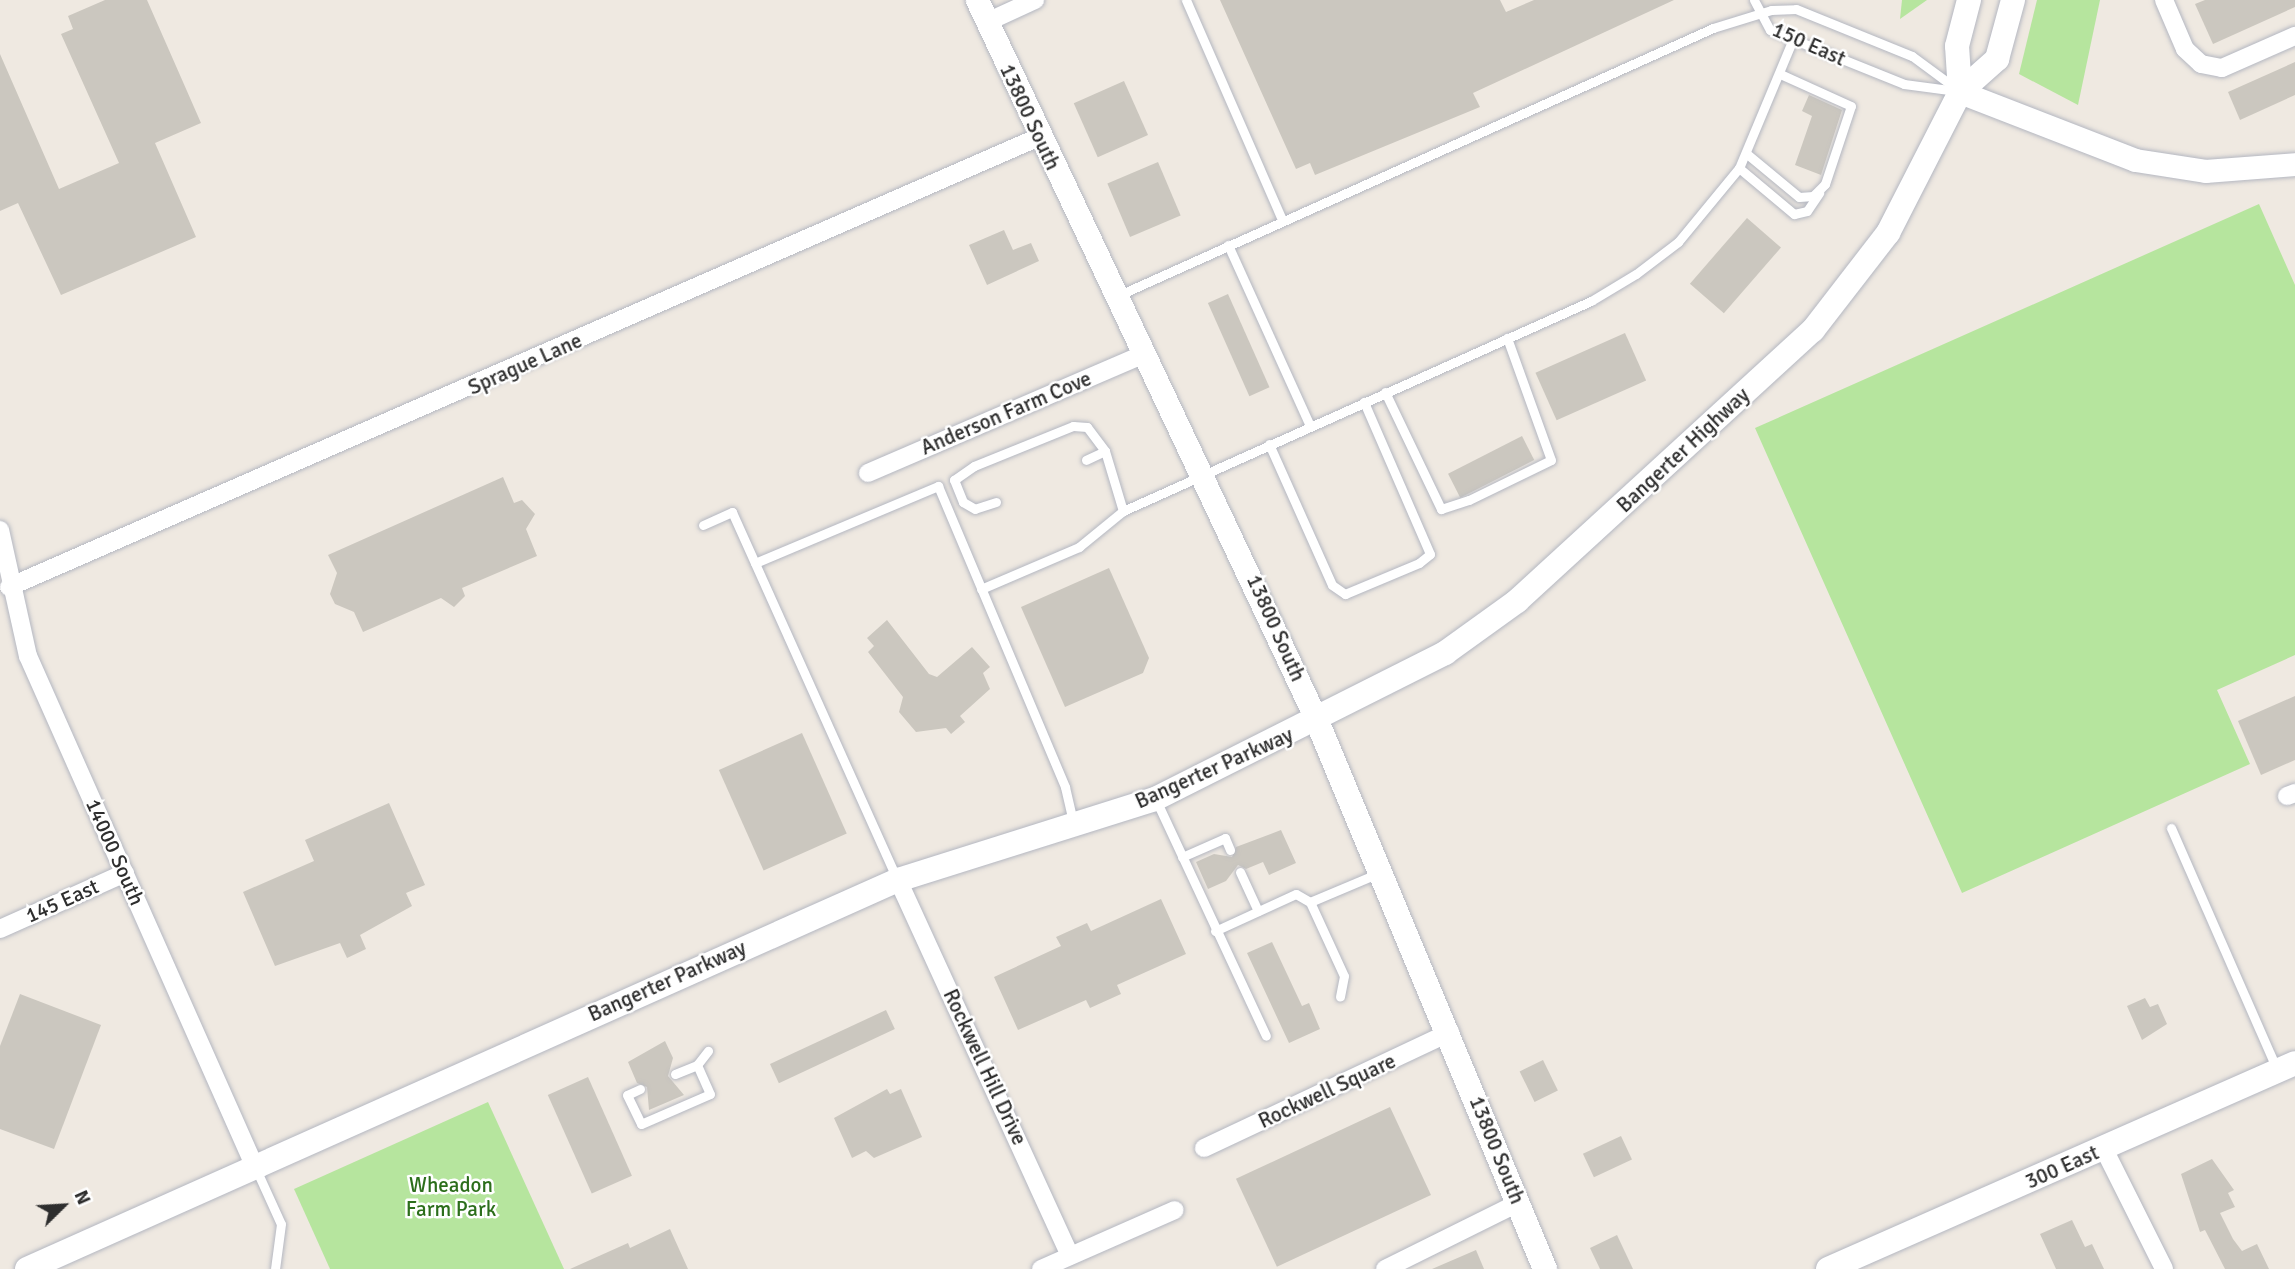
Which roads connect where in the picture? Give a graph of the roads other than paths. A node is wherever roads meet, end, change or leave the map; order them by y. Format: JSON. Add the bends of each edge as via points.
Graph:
{"nodes":[{"id":1,"x":977,"y":0,"type":"edge"},
{"id":2,"x":1035,"y":0,"type":"edge"},
{"id":3,"x":1186,"y":0,"type":"edge"},
{"id":4,"x":1754,"y":0,"type":"edge"},
{"id":5,"x":1969,"y":0,"type":"edge"},
{"id":6,"x":2012,"y":0,"type":"edge"},
{"id":7,"x":2164,"y":0,"type":"edge"},
{"id":8,"x":1757,"y":15,"type":"junction"},
{"id":9,"x":987,"y":22,"type":"junction"},
{"id":10,"x":2295,"y":36,"type":"edge"},
{"id":11,"x":1793,"y":39,"type":"junction"},
{"id":12,"x":1780,"y":74,"type":"junction"},
{"id":13,"x":1960,"y":92,"type":"junction"},
{"id":14,"x":1039,"y":136,"type":"junction"},
{"id":15,"x":1747,"y":154,"type":"junction"},
{"id":16,"x":2295,"y":164,"type":"edge"},
{"id":17,"x":1739,"y":168,"type":"junction"},
{"id":18,"x":1825,"y":184,"type":"junction"},
{"id":19,"x":1282,"y":220,"type":"junction"},
{"id":20,"x":1228,"y":245,"type":"junction"},
{"id":21,"x":1115,"y":297,"type":"junction"},
{"id":22,"x":1507,"y":338,"type":"junction"},
{"id":23,"x":1144,"y":354,"type":"junction"},
{"id":24,"x":1385,"y":392,"type":"junction"},
{"id":25,"x":1364,"y":402,"type":"junction"},
{"id":26,"x":1310,"y":426,"type":"junction"},
{"id":27,"x":1269,"y":444,"type":"junction"},
{"id":28,"x":1105,"y":451,"type":"junction"},
{"id":29,"x":1086,"y":460,"type":"dead end"},
{"id":30,"x":868,"y":473,"type":"dead end"},
{"id":31,"x":1203,"y":474,"type":"junction"},
{"id":32,"x":954,"y":480,"type":"junction"},
{"id":33,"x":938,"y":486,"type":"junction"},
{"id":34,"x":996,"y":502,"type":"dead end"},
{"id":35,"x":1123,"y":511,"type":"junction"},
{"id":36,"x":703,"y":525,"type":"dead end"},
{"id":37,"x":0,"y":530,"type":"edge"},
{"id":38,"x":755,"y":563,"type":"junction"},
{"id":39,"x":9,"y":587,"type":"junction"},
{"id":40,"x":981,"y":589,"type":"junction"},
{"id":41,"x":1317,"y":721,"type":"junction"},
{"id":42,"x":1155,"y":799,"type":"junction"},
{"id":43,"x":1074,"y":824,"type":"junction"},
{"id":44,"x":2171,"y":828,"type":"dead end"},
{"id":45,"x":1230,"y":850,"type":"dead end"},
{"id":46,"x":1182,"y":857,"type":"junction"},
{"id":47,"x":1383,"y":871,"type":"junction"},
{"id":48,"x":1240,"y":872,"type":"dead end"},
{"id":49,"x":125,"y":873,"type":"junction"},
{"id":50,"x":898,"y":880,"type":"junction"},
{"id":51,"x":1310,"y":902,"type":"junction"},
{"id":52,"x":1258,"y":911,"type":"junction"},
{"id":53,"x":0,"y":929,"type":"edge"},
{"id":54,"x":1215,"y":931,"type":"junction"},
{"id":55,"x":1340,"y":998,"type":"dead end"},
{"id":56,"x":1450,"y":1032,"type":"junction"},
{"id":57,"x":1266,"y":1036,"type":"dead end"},
{"id":58,"x":708,"y":1051,"type":"dead end"},
{"id":59,"x":697,"y":1065,"type":"junction"},
{"id":60,"x":2286,"y":1067,"type":"edge"},
{"id":61,"x":675,"y":1074,"type":"dead end"},
{"id":62,"x":640,"y":1089,"type":"dead end"},
{"id":63,"x":1204,"y":1148,"type":"dead end"},
{"id":64,"x":2104,"y":1149,"type":"junction"},
{"id":65,"x":254,"y":1165,"type":"junction"},
{"id":66,"x":1518,"y":1203,"type":"junction"},
{"id":67,"x":1175,"y":1210,"type":"dead end"},
{"id":68,"x":1070,"y":1256,"type":"junction"},
{"id":69,"x":1391,"y":1268,"type":"edge"},
{"id":70,"x":27,"y":1269,"type":"edge"},
{"id":71,"x":275,"y":1269,"type":"edge"},
{"id":72,"x":1041,"y":1269,"type":"edge"},
{"id":73,"x":1545,"y":1269,"type":"edge"},
{"id":74,"x":1828,"y":1269,"type":"edge"},
{"id":75,"x":2164,"y":1269,"type":"edge"}],
"edges":[{"from":1,"to":9,"type":"street","name":"13800 South"},
{"from":2,"to":9,"type":"street"},
{"from":3,"to":19,"type":"lane"},
{"from":4,"to":8,"type":"lane"},
{"from":5,"to":13,"type":"main road","via":[[1957,46]]},
{"from":6,"to":13,"type":"main road","name":"Bangerter Highway","via":[[1997,59]]},
{"from":7,"to":10,"type":"street","via":[[2185,49],[2201,64],[2222,68]]},
{"from":8,"to":11,"type":"lane","name":"150 East","via":[[1770,30]]},
{"from":8,"to":13,"type":"lane","name":"150 East","via":[[1796,9],[1912,56]]},
{"from":8,"to":19,"type":"lane","via":[[1713,28]]},
{"from":9,"to":14,"type":"street","name":"13800 South"},
{"from":11,"to":12,"type":"lane"},
{"from":11,"to":13,"type":"lane","name":"150 East","via":[[1904,84]]},
{"from":12,"to":15,"type":"lane"},
{"from":12,"to":18,"type":"lane","via":[[1852,106]]},
{"from":13,"to":16,"type":"street","name":"150 East","via":[[2135,160],[2205,171]]},
{"from":13,"to":41,"type":"main road","name":"Bangerter Highway","via":[[1888,233],[1813,330],[1517,601],[1445,653]]},
{"from":14,"to":21,"type":"street","name":"13800 South"},
{"from":14,"to":39,"type":"street","name":"Sprague Lane"},
{"from":15,"to":17,"type":"lane"},
{"from":15,"to":18,"type":"lane","via":[[1799,197],[1814,196]]},
{"from":17,"to":18,"type":"lane","via":[[1794,214],[1807,211]]},
{"from":17,"to":22,"type":"lane","via":[[1678,242],[1636,274]]},
{"from":19,"to":20,"type":"lane"},
{"from":20,"to":21,"type":"lane"},
{"from":20,"to":26,"type":"lane"},
{"from":21,"to":23,"type":"street","name":"13800 South"},
{"from":22,"to":24,"type":"lane"},
{"from":22,"to":24,"type":"lane","via":[[1552,460],[1469,500],[1441,509]]},
{"from":23,"to":30,"type":"street","name":"Anderson Farm Cove"},
{"from":23,"to":31,"type":"street","name":"13800 South"},
{"from":24,"to":25,"type":"lane"},
{"from":25,"to":26,"type":"lane"},
{"from":25,"to":27,"type":"lane","via":[[1430,554],[1419,563],[1345,594],[1332,585]]},
{"from":26,"to":27,"type":"lane"},
{"from":27,"to":31,"type":"lane"},
{"from":28,"to":29,"type":"lane"},
{"from":28,"to":32,"type":"lane","via":[[1087,427],[1073,426],[974,466]]},
{"from":28,"to":35,"type":"lane"},
{"from":31,"to":35,"type":"lane"},
{"from":31,"to":41,"type":"street","name":"13800 South"},
{"from":32,"to":33,"type":"lane"},
{"from":32,"to":34,"type":"lane","via":[[963,502],[975,509]]},
{"from":33,"to":38,"type":"lane"},
{"from":33,"to":40,"type":"lane"},
{"from":35,"to":40,"type":"lane","via":[[1079,547]]},
{"from":36,"to":38,"type":"lane","via":[[732,512]]},
{"from":37,"to":39,"type":"street","name":"14000 South"},
{"from":38,"to":50,"type":"lane"},
{"from":39,"to":49,"type":"street","name":"14000 South","via":[[28,656]]},
{"from":40,"to":43,"type":"lane","via":[[1065,787]]},
{"from":41,"to":42,"type":"main road","name":"Bangerter Parkway"},
{"from":41,"to":47,"type":"main road","name":"13800 South"},
{"from":42,"to":43,"type":"main road","name":"Bangerter Parkway"},
{"from":42,"to":46,"type":"lane"},
{"from":43,"to":50,"type":"main road","name":"Bangerter Parkway"},
{"from":44,"to":60,"type":"lane"},
{"from":45,"to":46,"type":"lane","via":[[1225,838]]},
{"from":46,"to":54,"type":"lane"},
{"from":47,"to":51,"type":"lane"},
{"from":47,"to":56,"type":"main road","name":"13800 South"},
{"from":48,"to":52,"type":"lane"},
{"from":49,"to":53,"type":"street","name":"145 East"},
{"from":49,"to":65,"type":"street","name":"14000 South"},
{"from":50,"to":65,"type":"main road","name":"Bangerter Parkway"},
{"from":50,"to":68,"type":"street","name":"Rockwell Hill Drive"},
{"from":51,"to":52,"type":"lane","via":[[1296,894]]},
{"from":51,"to":55,"type":"lane","via":[[1344,975]]},
{"from":52,"to":54,"type":"lane"},
{"from":54,"to":57,"type":"lane"},
{"from":56,"to":63,"type":"street","name":"Rockwell Square"},
{"from":56,"to":66,"type":"main road","name":"13800 South"},
{"from":58,"to":59,"type":"lane"},
{"from":59,"to":61,"type":"lane"},
{"from":59,"to":62,"type":"lane","via":[[710,1094],[640,1124],[627,1095]]},
{"from":60,"to":64,"type":"main road","name":"300 East"},
{"from":64,"to":74,"type":"main road","name":"300 East"},
{"from":64,"to":75,"type":"street"},
{"from":65,"to":70,"type":"main road","name":"Bangerter Parkway"},
{"from":65,"to":71,"type":"lane","via":[[281,1224]]},
{"from":66,"to":69,"type":"street"},
{"from":66,"to":73,"type":"main road","name":"13800 South"},
{"from":67,"to":68,"type":"street"},
{"from":68,"to":72,"type":"street"}]}
